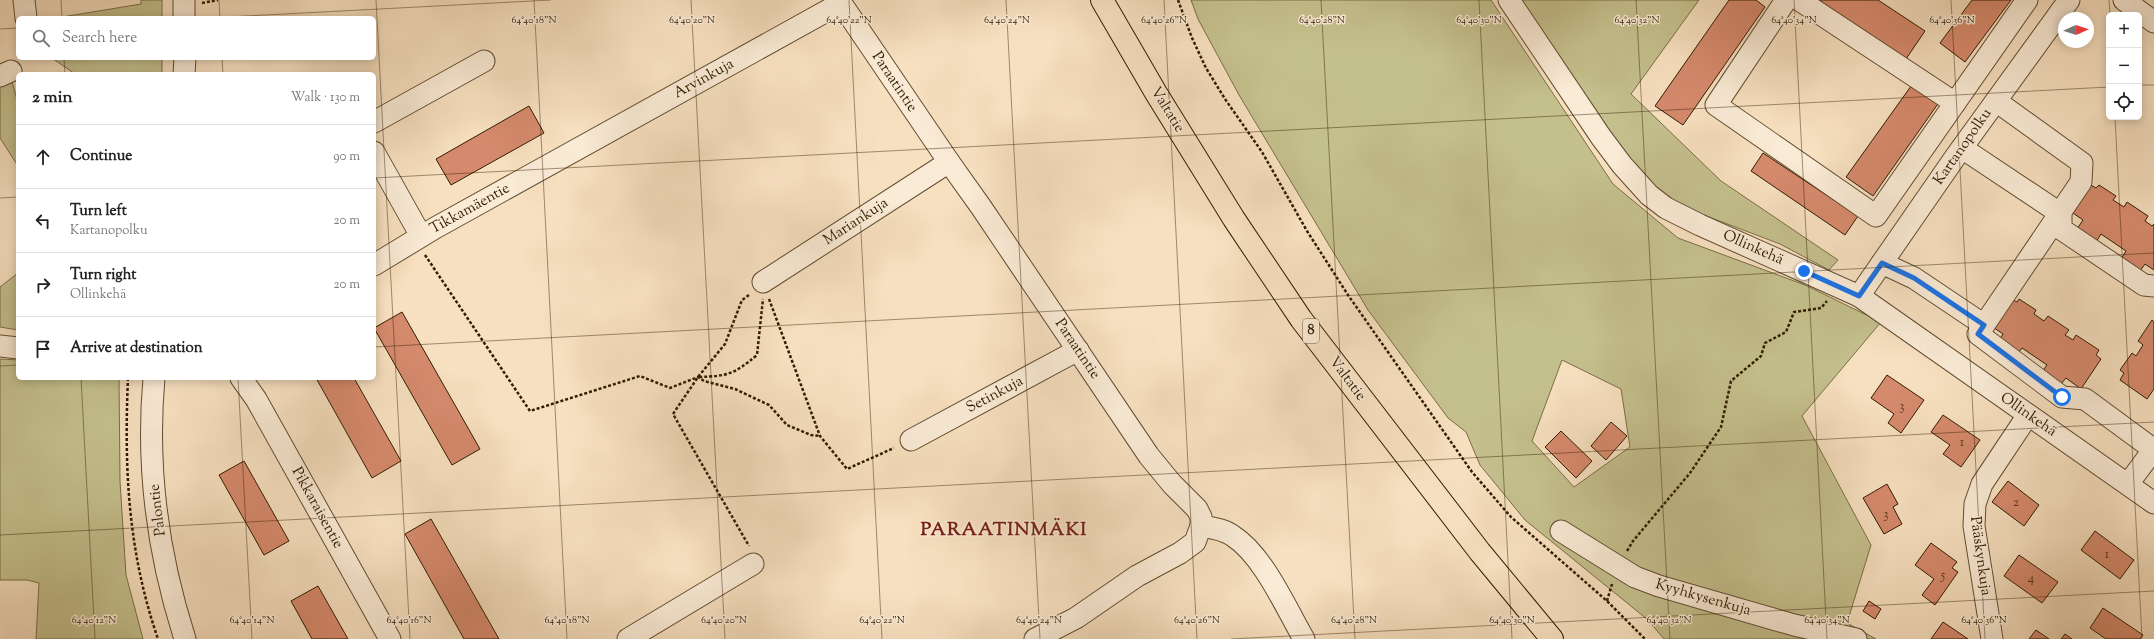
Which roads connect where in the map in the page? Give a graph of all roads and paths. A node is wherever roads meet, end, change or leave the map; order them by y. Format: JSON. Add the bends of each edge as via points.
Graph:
{"nodes":[{"id":1,"x":24,"y":0,"type":"edge"},
{"id":2,"x":184,"y":0,"type":"edge"},
{"id":3,"x":1102,"y":0,"type":"edge"},
{"id":4,"x":1178,"y":0,"type":"edge"},
{"id":5,"x":1509,"y":0,"type":"edge"},
{"id":6,"x":1786,"y":0,"type":"edge"},
{"id":7,"x":1799,"y":0,"type":"edge"},
{"id":8,"x":2027,"y":0,"type":"edge"},
{"id":9,"x":2069,"y":0,"type":"edge"},
{"id":10,"x":2124,"y":0,"type":"edge"},
{"id":11,"x":840,"y":2,"type":"edge"},
{"id":12,"x":26,"y":16,"type":"edge"},
{"id":13,"x":184,"y":16,"type":"edge"},
{"id":14,"x":2054,"y":20,"type":"junction"},
{"id":15,"x":2154,"y":22,"type":"edge"},
{"id":16,"x":185,"y":60,"type":"edge"},
{"id":17,"x":484,"y":61,"type":"dead end"},
{"id":18,"x":184,"y":72,"type":"edge"},
{"id":19,"x":1996,"y":101,"type":"junction"},
{"id":20,"x":1955,"y":103,"type":"junction"},
{"id":21,"x":376,"y":121,"type":"edge"},
{"id":22,"x":1962,"y":148,"type":"junction"},
{"id":23,"x":566,"y":155,"type":"joint"},
{"id":24,"x":376,"y":156,"type":"edge"},
{"id":25,"x":949,"y":162,"type":"junction"},
{"id":26,"x":2061,"y":214,"type":"junction"},
{"id":27,"x":418,"y":238,"type":"junction"},
{"id":28,"x":1882,"y":263,"type":"junction"},
{"id":29,"x":376,"y":264,"type":"edge"},
{"id":30,"x":763,"y":282,"type":"junction"},
{"id":31,"x":2154,"y":286,"type":"edge"},
{"id":32,"x":1851,"y":291,"type":"junction"},
{"id":33,"x":1984,"y":325,"type":"junction"},
{"id":34,"x":0,"y":346,"type":"edge"},
{"id":35,"x":16,"y":348,"type":"edge"},
{"id":36,"x":1078,"y":350,"type":"junction"},
{"id":37,"x":698,"y":377,"type":"junction"},
{"id":38,"x":128,"y":380,"type":"edge"},
{"id":39,"x":154,"y":380,"type":"edge"},
{"id":40,"x":243,"y":380,"type":"edge"},
{"id":41,"x":2028,"y":415,"type":"junction"},
{"id":42,"x":820,"y":436,"type":"junction"},
{"id":43,"x":911,"y":440,"type":"joint"},
{"id":44,"x":2154,"y":449,"type":"edge"},
{"id":45,"x":2128,"y":484,"type":"junction"},
{"id":46,"x":2154,"y":503,"type":"edge"},
{"id":47,"x":1201,"y":526,"type":"junction"},
{"id":48,"x":1561,"y":531,"type":"dead end"},
{"id":49,"x":753,"y":564,"type":"joint"},
{"id":50,"x":1617,"y":566,"type":"junction"},
{"id":51,"x":1607,"y":601,"type":"junction"},
{"id":52,"x":158,"y":639,"type":"edge"},
{"id":53,"x":185,"y":639,"type":"edge"},
{"id":54,"x":390,"y":639,"type":"edge"},
{"id":55,"x":628,"y":639,"type":"edge"},
{"id":56,"x":1035,"y":639,"type":"edge"},
{"id":57,"x":1304,"y":639,"type":"edge"},
{"id":58,"x":1552,"y":639,"type":"edge"},
{"id":59,"x":1645,"y":639,"type":"edge"},
{"id":60,"x":1856,"y":639,"type":"edge"},
{"id":61,"x":1992,"y":639,"type":"edge"}],
"edges":[{"from":1,"to":12,"type":"street"},
{"from":2,"to":13,"type":"street"},
{"from":3,"to":58,"type":"highway","name":"Valtatie","number":"8","via":[[1234,219],[1301,319],[1470,540]]},
{"from":4,"to":51,"type":"path","via":[[1206,68],[1262,152],[1307,232],[1472,472],[1515,522]]},
{"from":5,"to":32,"type":"street","name":"Ollinkehä","via":[[1601,137],[1649,195],[1666,208],[1700,225]]},
{"from":6,"to":20,"type":"street","via":[[1716,105],[1876,216]]},
{"from":7,"to":20,"type":"street"},
{"from":8,"to":14,"type":"street"},
{"from":8,"to":20,"type":"street"},
{"from":9,"to":14,"type":"street","name":"Kartanopolku"},
{"from":10,"to":15,"type":"street"},
{"from":11,"to":23,"type":"street","name":"Arvinkuja"},
{"from":11,"to":25,"type":"street","name":"Paraatintie"},
{"from":14,"to":19,"type":"street","name":"Kartanopolku"},
{"from":16,"to":18,"type":"street"},
{"from":17,"to":21,"type":"street"},
{"from":19,"to":22,"type":"street","name":"Kartanopolku"},
{"from":19,"to":26,"type":"street","via":[[2082,163],[2081,182]]},
{"from":22,"to":26,"type":"street"},
{"from":22,"to":28,"type":"street","name":"Kartanopolku"},
{"from":23,"to":27,"type":"street","name":"Tikkamäentie"},
{"from":24,"to":27,"type":"street"},
{"from":25,"to":30,"type":"street","name":"Mariankuja"},
{"from":25,"to":36,"type":"street","name":"Paraatintie","via":[[982,206]]},
{"from":26,"to":31,"type":"street","via":[[2061,229],[2144,285]]},
{"from":26,"to":33,"type":"street"},
{"from":27,"to":29,"type":"street","name":"Tikkamäentie"},
{"from":27,"to":37,"type":"path","via":[[530,410],[640,376],[670,388]]},
{"from":28,"to":32,"type":"street","name":"Kartanopolku"},
{"from":28,"to":33,"type":"street","via":[[1914,278]]},
{"from":30,"to":37,"type":"path","via":[[742,300],[725,344]]},
{"from":30,"to":37,"type":"path","via":[[757,355],[739,370],[724,376]]},
{"from":30,"to":42,"type":"path"},
{"from":32,"to":41,"type":"street","name":"Ollinkehä"},
{"from":32,"to":50,"type":"path","via":[[1821,308],[1794,312],[1786,332],[1765,343],[1761,356],[1731,382],[1721,427],[1690,473],[1633,541]]},
{"from":33,"to":44,"type":"street","via":[[1978,334],[2062,397],[2085,400]]},
{"from":34,"to":35,"type":"street"},
{"from":36,"to":43,"type":"street","name":"Setinkuja"},
{"from":36,"to":47,"type":"street","name":"Paraatintie","via":[[1149,456],[1197,509],[1201,517]]},
{"from":37,"to":42,"type":"path","via":[[735,389],[769,405],[786,425]]},
{"from":37,"to":49,"type":"path","via":[[673,414],[744,536],[755,558]]},
{"from":38,"to":52,"type":"path","via":[[128,504],[146,605]]},
{"from":39,"to":53,"type":"street","name":"Palontie","via":[[152,453],[156,506],[168,578]]},
{"from":40,"to":54,"type":"street","name":"Pikkaraisentie"},
{"from":41,"to":45,"type":"street","name":"Ollinkehä"},
{"from":41,"to":61,"type":"street","name":"Pääskynkuja","via":[[1982,484],[1975,504],[1974,526]]},
{"from":42,"to":43,"type":"path","via":[[847,469]]},
{"from":44,"to":45,"type":"street"},
{"from":45,"to":46,"type":"street","name":"Ollinkehä"},
{"from":47,"to":56,"type":"street","via":[[1195,542],[1180,553],[1137,576],[1076,618]]},
{"from":47,"to":57,"type":"street","via":[[1233,535],[1250,550]]},
{"from":48,"to":50,"type":"street","name":"Kyyhkysenkuja"},
{"from":49,"to":55,"type":"street"},
{"from":50,"to":51,"type":"path"},
{"from":50,"to":60,"type":"street","name":"Kyyhkysenkuja","via":[[1659,586],[1794,626]]},
{"from":51,"to":59,"type":"path"}]}
